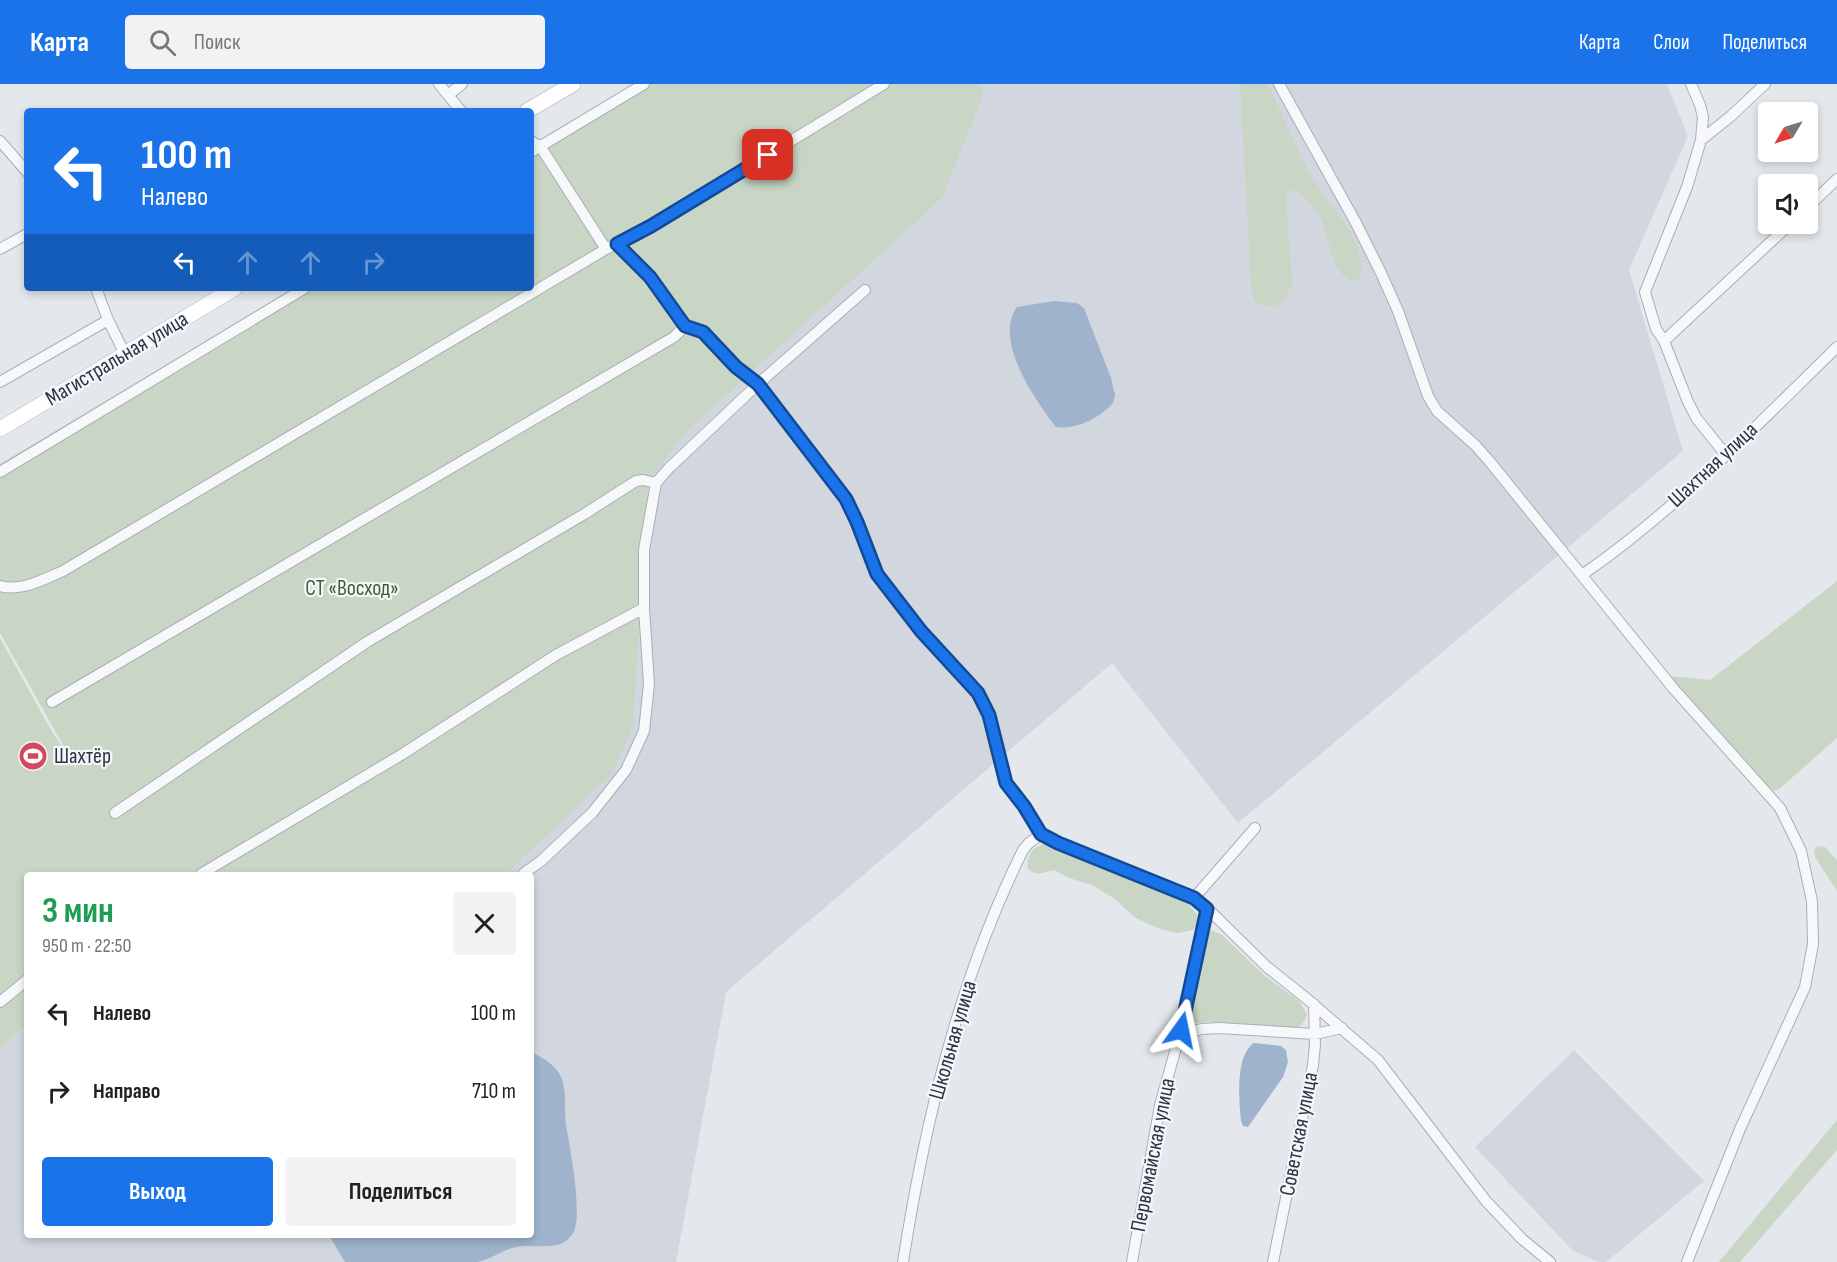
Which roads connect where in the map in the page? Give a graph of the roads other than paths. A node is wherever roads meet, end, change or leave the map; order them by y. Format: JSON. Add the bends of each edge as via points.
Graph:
{"nodes":[{"id":1,"x":439,"y":84,"type":"edge"},
{"id":2,"x":462,"y":84,"type":"edge"},
{"id":3,"x":573,"y":84,"type":"edge"},
{"id":4,"x":644,"y":84,"type":"edge"},
{"id":5,"x":884,"y":84,"type":"edge"},
{"id":6,"x":1279,"y":84,"type":"edge"},
{"id":7,"x":1690,"y":84,"type":"edge"},
{"id":8,"x":1765,"y":84,"type":"edge"},
{"id":9,"x":448,"y":95,"type":"junction"},
{"id":10,"x":459,"y":108,"type":"edge"},
{"id":11,"x":532,"y":108,"type":"edge"},
{"id":12,"x":1701,"y":140,"type":"junction"},
{"id":13,"x":0,"y":141,"type":"edge"},
{"id":14,"x":534,"y":146,"type":"edge"},
{"id":15,"x":24,"y":169,"type":"edge"},
{"id":16,"x":1837,"y":179,"type":"edge"},
{"id":17,"x":1818,"y":197,"type":"edge"},
{"id":18,"x":1779,"y":234,"type":"edge"},
{"id":19,"x":24,"y":236,"type":"edge"},
{"id":20,"x":612,"y":246,"type":"junction"},
{"id":21,"x":0,"y":249,"type":"edge"},
{"id":22,"x":865,"y":290,"type":"dead end"},
{"id":23,"x":97,"y":291,"type":"edge"},
{"id":24,"x":230,"y":291,"type":"edge"},
{"id":25,"x":300,"y":291,"type":"edge"},
{"id":26,"x":108,"y":320,"type":"junction"},
{"id":27,"x":685,"y":326,"type":"junction"},
{"id":28,"x":1664,"y":341,"type":"junction"},
{"id":29,"x":1837,"y":347,"type":"edge"},
{"id":30,"x":125,"y":354,"type":"junction"},
{"id":31,"x":0,"y":382,"type":"edge"},
{"id":32,"x":758,"y":384,"type":"junction"},
{"id":33,"x":0,"y":429,"type":"edge"},
{"id":34,"x":1726,"y":455,"type":"junction"},
{"id":35,"x":0,"y":472,"type":"edge"},
{"id":36,"x":656,"y":483,"type":"junction"},
{"id":37,"x":1581,"y":575,"type":"junction"},
{"id":38,"x":0,"y":586,"type":"edge"},
{"id":39,"x":644,"y":608,"type":"junction"},
{"id":40,"x":52,"y":702,"type":"dead end"},
{"id":41,"x":115,"y":813,"type":"dead end"},
{"id":42,"x":1255,"y":828,"type":"dead end"},
{"id":43,"x":1041,"y":834,"type":"junction"},
{"id":44,"x":204,"y":872,"type":"edge"},
{"id":45,"x":526,"y":872,"type":"edge"},
{"id":46,"x":1194,"y":898,"type":"junction"},
{"id":47,"x":1207,"y":909,"type":"junction"},
{"id":48,"x":24,"y":982,"type":"edge"},
{"id":49,"x":0,"y":1002,"type":"edge"},
{"id":50,"x":1314,"y":1004,"type":"junction"},
{"id":51,"x":1342,"y":1028,"type":"junction"},
{"id":52,"x":1180,"y":1034,"type":"junction"},
{"id":53,"x":1315,"y":1034,"type":"junction"},
{"id":54,"x":903,"y":1262,"type":"edge"},
{"id":55,"x":1132,"y":1262,"type":"edge"},
{"id":56,"x":1274,"y":1262,"type":"edge"},
{"id":57,"x":1550,"y":1262,"type":"edge"},
{"id":58,"x":1687,"y":1262,"type":"edge"}],
"edges":[{"from":1,"to":9,"type":"street"},
{"from":2,"to":9,"type":"street"},
{"from":3,"to":11,"type":"main road"},
{"from":4,"to":14,"type":"street"},
{"from":5,"to":20,"type":"street"},
{"from":6,"to":37,"type":"street","via":[[1382,273],[1420,377],[1437,411],[1476,446]]},
{"from":7,"to":12,"type":"street","via":[[1703,117]]},
{"from":8,"to":12,"type":"street"},
{"from":9,"to":10,"type":"street"},
{"from":12,"to":28,"type":"street","via":[[1687,187],[1645,292],[1656,329]]},
{"from":13,"to":15,"type":"street"},
{"from":14,"to":20,"type":"street"},
{"from":16,"to":17,"type":"street"},
{"from":18,"to":28,"type":"street"},
{"from":19,"to":21,"type":"street"},
{"from":20,"to":27,"type":"street","via":[[650,277]]},
{"from":20,"to":38,"type":"street","via":[[63,571],[16,588]]},
{"from":22,"to":32,"type":"street"},
{"from":23,"to":26,"type":"street"},
{"from":24,"to":30,"type":"main road","name":"Магистральная улица"},
{"from":25,"to":35,"type":"street"},
{"from":26,"to":30,"type":"street"},
{"from":26,"to":31,"type":"street","name":"Магистральная улица"},
{"from":27,"to":32,"type":"street","via":[[703,332]]},
{"from":27,"to":40,"type":"street","via":[[674,338]]},
{"from":28,"to":34,"type":"street","via":[[1697,419]]},
{"from":29,"to":34,"type":"street","name":"Шахтная улица"},
{"from":30,"to":33,"type":"main road","name":"Магистральная улица"},
{"from":32,"to":36,"type":"street"},
{"from":32,"to":43,"type":"street","via":[[846,499],[884,583],[921,631],[978,693],[989,715],[1006,783]]},
{"from":34,"to":37,"type":"street","name":"Шахтная улица","via":[[1624,546]]},
{"from":36,"to":39,"type":"street","via":[[644,550]]},
{"from":36,"to":41,"type":"street","via":[[636,482],[367,642]]},
{"from":37,"to":58,"type":"street","via":[[1673,688],[1780,808],[1801,850],[1812,902],[1813,944],[1805,987],[1740,1130]]},
{"from":39,"to":44,"type":"street","via":[[556,655]]},
{"from":39,"to":45,"type":"street","via":[[649,684],[644,731],[626,770],[592,813]]},
{"from":42,"to":46,"type":"street"},
{"from":43,"to":46,"type":"street"},
{"from":43,"to":54,"type":"street","name":"Школьная улица","via":[[1023,850],[989,924],[948,1048]]},
{"from":46,"to":47,"type":"street"},
{"from":47,"to":50,"type":"street","via":[[1267,967]]},
{"from":47,"to":52,"type":"street","name":"Первомайская улица"},
{"from":48,"to":49,"type":"street"},
{"from":50,"to":51,"type":"street"},
{"from":50,"to":53,"type":"street","name":"Советская улица"},
{"from":51,"to":53,"type":"street"},
{"from":51,"to":57,"type":"street","via":[[1378,1060],[1494,1209]]},
{"from":52,"to":53,"type":"street","via":[[1219,1028]]},
{"from":52,"to":55,"type":"street","name":"Первомайская улица","via":[[1160,1105]]},
{"from":53,"to":56,"type":"street","name":"Советская улица","via":[[1314,1065]]}]}
